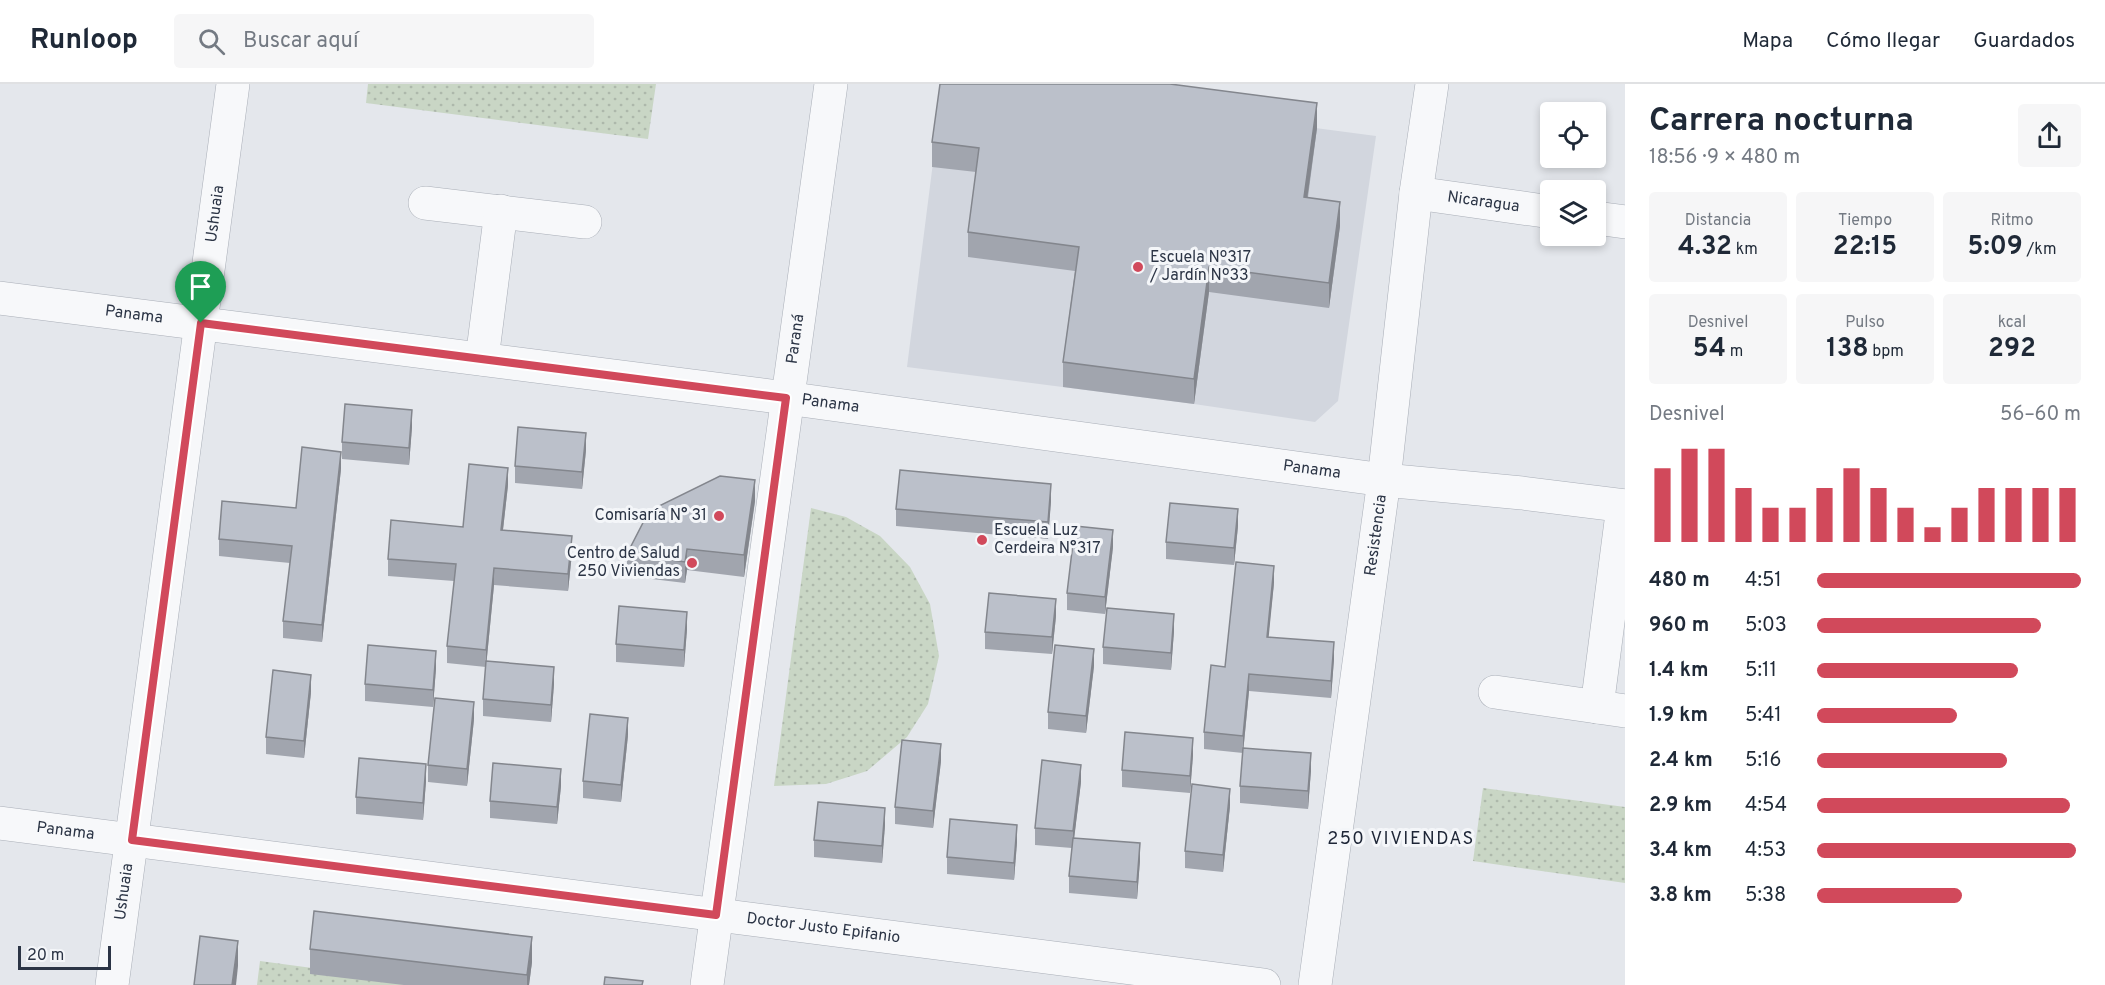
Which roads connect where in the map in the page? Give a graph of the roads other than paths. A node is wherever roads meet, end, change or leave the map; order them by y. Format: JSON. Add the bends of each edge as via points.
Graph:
{"nodes":[{"id":1,"x":233,"y":84,"type":"edge"},
{"id":2,"x":831,"y":84,"type":"edge"},
{"id":3,"x":1432,"y":84,"type":"edge"},
{"id":4,"x":1416,"y":193,"type":"junction"},
{"id":5,"x":425,"y":203,"type":"dead end"},
{"id":6,"x":1540,"y":210,"type":"edge"},
{"id":7,"x":501,"y":211,"type":"junction"},
{"id":8,"x":1606,"y":219,"type":"edge"},
{"id":9,"x":585,"y":222,"type":"dead end"},
{"id":10,"x":1625,"y":222,"type":"edge"},
{"id":11,"x":0,"y":298,"type":"edge"},
{"id":12,"x":201,"y":323,"type":"junction"},
{"id":13,"x":482,"y":359,"type":"junction"},
{"id":14,"x":786,"y":398,"type":"junction"},
{"id":15,"x":1384,"y":480,"type":"junction"},
{"id":16,"x":1624,"y":506,"type":"edge"},
{"id":17,"x":1495,"y":692,"type":"dead end"},
{"id":18,"x":1611,"y":709,"type":"edge"},
{"id":19,"x":0,"y":823,"type":"edge"},
{"id":20,"x":132,"y":840,"type":"junction"},
{"id":21,"x":716,"y":915,"type":"junction"},
{"id":22,"x":112,"y":985,"type":"edge"},
{"id":23,"x":707,"y":985,"type":"edge"},
{"id":24,"x":1264,"y":985,"type":"edge"},
{"id":25,"x":1315,"y":985,"type":"edge"}],
"edges":[{"from":1,"to":12,"type":"street","name":"Ushuaia"},
{"from":2,"to":14,"type":"street","name":"Paraná"},
{"from":3,"to":4,"type":"street","name":"Resistencia"},
{"from":4,"to":6,"type":"street","name":"Nicaragua"},
{"from":4,"to":15,"type":"street","name":"Resistencia"},
{"from":5,"to":7,"type":"street"},
{"from":7,"to":9,"type":"street"},
{"from":7,"to":13,"type":"street"},
{"from":8,"to":10,"type":"street"},
{"from":11,"to":12,"type":"street","name":"Panama"},
{"from":12,"to":13,"type":"street","name":"Panama"},
{"from":12,"to":20,"type":"street","name":"Ushuaia"},
{"from":13,"to":14,"type":"street","name":"Panama"},
{"from":14,"to":15,"type":"street","name":"Panama"},
{"from":14,"to":21,"type":"street","name":"Paraná"},
{"from":15,"to":16,"type":"street","name":"Panama"},
{"from":15,"to":25,"type":"street","name":"Resistencia"},
{"from":16,"to":18,"type":"street"},
{"from":17,"to":18,"type":"street"},
{"from":19,"to":20,"type":"street","name":"Panama"},
{"from":20,"to":21,"type":"street","name":"Doctor Justo Epifanio"},
{"from":20,"to":22,"type":"street","name":"Ushuaia"},
{"from":21,"to":23,"type":"street","name":"Paraná"},
{"from":21,"to":24,"type":"street","name":"Doctor Justo Epifanio"}]}
